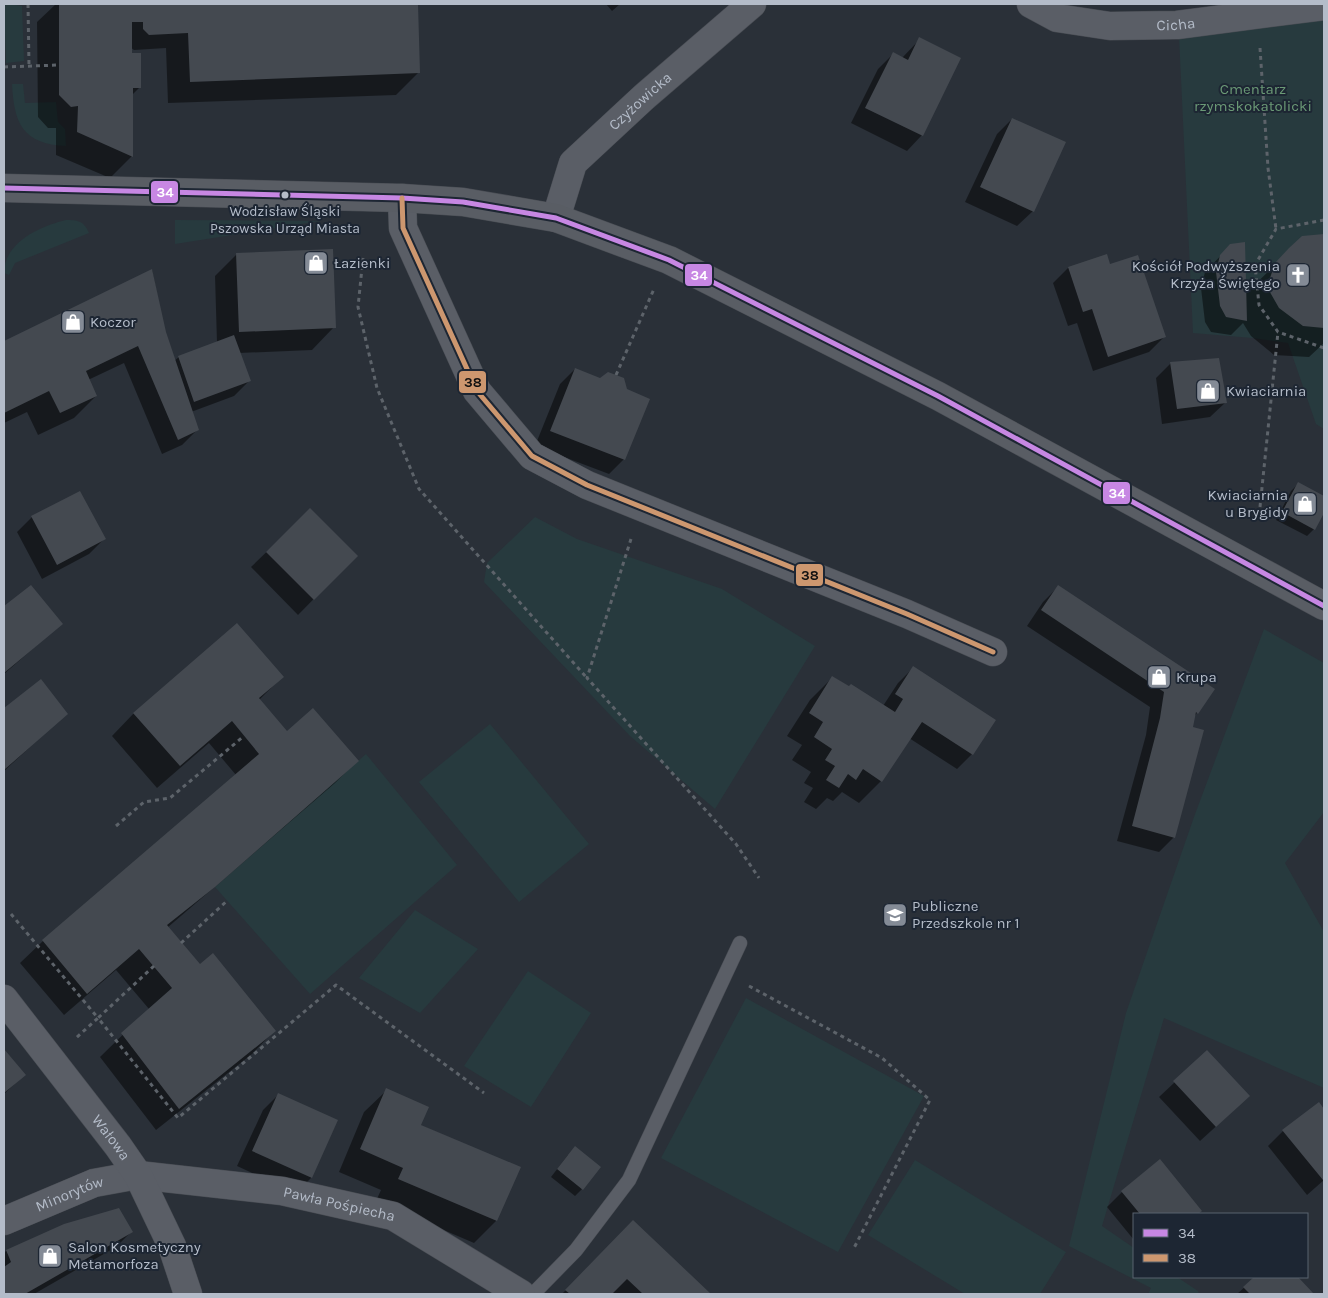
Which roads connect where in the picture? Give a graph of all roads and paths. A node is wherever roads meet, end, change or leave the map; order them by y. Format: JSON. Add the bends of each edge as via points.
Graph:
{"nodes":[{"id":1,"x":28,"y":4,"type":"edge"},
{"id":2,"x":752,"y":4,"type":"edge"},
{"id":3,"x":1030,"y":4,"type":"edge"},
{"id":4,"x":1324,"y":6,"type":"edge"},
{"id":5,"x":1254,"y":15,"type":"junction"},
{"id":6,"x":59,"y":65,"type":"dead end"},
{"id":7,"x":29,"y":66,"type":"junction"},
{"id":8,"x":4,"y":67,"type":"edge"},
{"id":9,"x":4,"y":188,"type":"edge"},
{"id":10,"x":402,"y":198,"type":"junction"},
{"id":11,"x":556,"y":218,"type":"junction"},
{"id":12,"x":1324,"y":220,"type":"edge"},
{"id":13,"x":1276,"y":229,"type":"junction"},
{"id":14,"x":363,"y":258,"type":"dead end"},
{"id":15,"x":654,"y":289,"type":"dead end"},
{"id":16,"x":1278,"y":332,"type":"junction"},
{"id":17,"x":1324,"y":348,"type":"edge"},
{"id":18,"x":616,"y":375,"type":"dead end"},
{"id":19,"x":1260,"y":507,"type":"dead end"},
{"id":20,"x":641,"y":508,"type":"junction"},
{"id":21,"x":1324,"y":606,"type":"edge"},
{"id":22,"x":993,"y":652,"type":"dead end"},
{"id":23,"x":588,"y":678,"type":"junction"},
{"id":24,"x":244,"y":736,"type":"dead end"},
{"id":25,"x":116,"y":826,"type":"dead end"},
{"id":26,"x":759,"y":878,"type":"dead end"},
{"id":27,"x":228,"y":900,"type":"dead end"},
{"id":28,"x":11,"y":914,"type":"dead end"},
{"id":29,"x":181,"y":943,"type":"dead end"},
{"id":30,"x":740,"y":943,"type":"dead end"},
{"id":31,"x":154,"y":966,"type":"dead end"},
{"id":32,"x":726,"y":974,"type":"junction"},
{"id":33,"x":4,"y":999,"type":"edge"},
{"id":34,"x":98,"y":1018,"type":"junction"},
{"id":35,"x":72,"y":1042,"type":"dead end"},
{"id":36,"x":484,"y":1093,"type":"dead end"},
{"id":37,"x":138,"y":1175,"type":"junction"},
{"id":38,"x":4,"y":1221,"type":"edge"},
{"id":39,"x":854,"y":1248,"type":"dead end"},
{"id":40,"x":188,"y":1294,"type":"edge"},
{"id":41,"x":521,"y":1294,"type":"edge"},
{"id":42,"x":533,"y":1294,"type":"edge"}],
"edges":[{"from":1,"to":7,"type":"path"},
{"from":2,"to":11,"type":"street","name":"Czyżowicka","via":[[573,163]]},
{"from":3,"to":5,"type":"street","name":"Cicha","via":[[1057,18],[1110,26],[1177,25]]},
{"from":4,"to":5,"type":"street","name":"Cicha"},
{"from":5,"to":13,"type":"path","via":[[1260,38],[1268,168]]},
{"from":6,"to":7,"type":"path"},
{"from":7,"to":8,"type":"path"},
{"from":9,"to":10,"type":"main road"},
{"from":10,"to":11,"type":"main road","via":[[463,202]]},
{"from":10,"to":20,"type":"street","via":[[403,228],[477,391],[532,456]]},
{"from":11,"to":21,"type":"main road","via":[[669,260],[695,273],[938,396]]},
{"from":12,"to":13,"type":"path"},
{"from":13,"to":16,"type":"path","via":[[1255,265],[1259,305]]},
{"from":14,"to":23,"type":"path","via":[[358,307],[377,388],[419,489]]},
{"from":15,"to":18,"type":"path"},
{"from":16,"to":17,"type":"path"},
{"from":16,"to":19,"type":"path"},
{"from":20,"to":22,"type":"street","via":[[907,614]]},
{"from":20,"to":23,"type":"path"},
{"from":23,"to":26,"type":"path","via":[[736,844]]},
{"from":24,"to":25,"type":"path","via":[[170,798],[144,802]]},
{"from":27,"to":29,"type":"path"},
{"from":28,"to":34,"type":"path"},
{"from":30,"to":32,"type":"lane"},
{"from":31,"to":34,"type":"path"},
{"from":32,"to":39,"type":"path","via":[[882,1058],[930,1100]]},
{"from":32,"to":42,"type":"lane","via":[[629,1180],[576,1250]]},
{"from":33,"to":37,"type":"street","name":"Wałowa"},
{"from":34,"to":35,"type":"path"},
{"from":34,"to":36,"type":"path","via":[[178,1118],[336,985]]},
{"from":37,"to":38,"type":"street","name":"Minorytów","via":[[94,1183]]},
{"from":37,"to":40,"type":"street","name":"Wałowa","via":[[172,1246]]},
{"from":37,"to":41,"type":"street","name":"Pawła Pośpiecha","via":[[282,1191],[393,1216]]}]}
